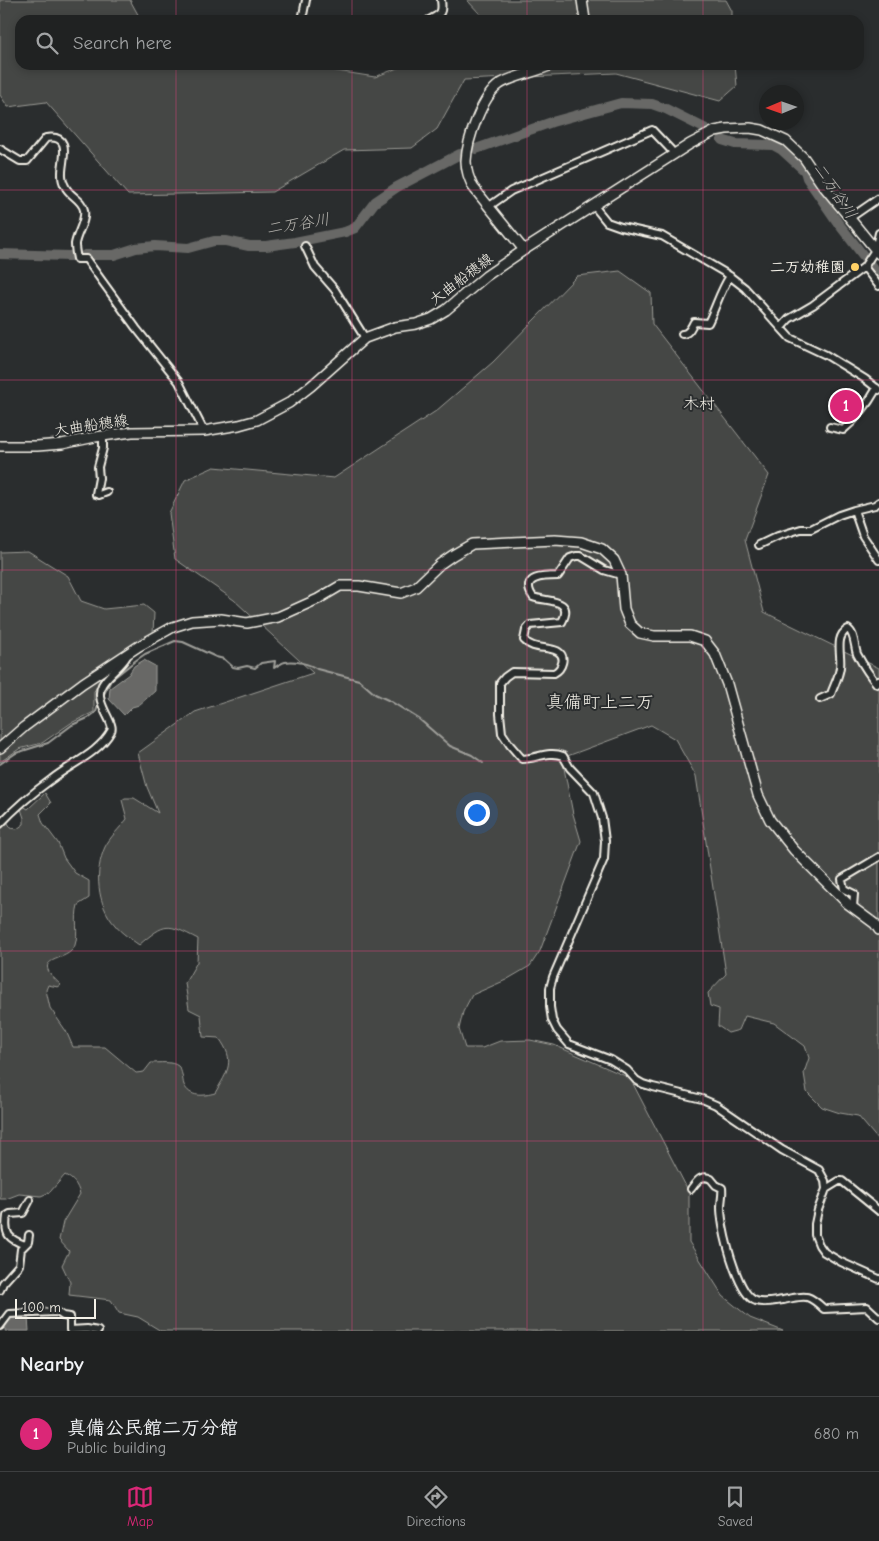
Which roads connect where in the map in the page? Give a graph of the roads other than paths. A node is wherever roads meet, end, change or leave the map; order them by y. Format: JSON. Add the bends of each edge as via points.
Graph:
{"nodes":[{"id":1,"x":306,"y":0,"type":"edge"},
{"id":2,"x":441,"y":0,"type":"edge"},
{"id":3,"x":582,"y":0,"type":"edge"},
{"id":4,"x":303,"y":15,"type":"edge"},
{"id":5,"x":436,"y":15,"type":"edge"},
{"id":6,"x":584,"y":15,"type":"edge"},
{"id":7,"x":538,"y":70,"type":"edge"},
{"id":8,"x":0,"y":149,"type":"edge"},
{"id":9,"x":671,"y":150,"type":"dead end"},
{"id":10,"x":879,"y":198,"type":"edge"},
{"id":11,"x":594,"y":206,"type":"junction"},
{"id":12,"x":488,"y":207,"type":"junction"},
{"id":13,"x":850,"y":218,"type":"junction"},
{"id":14,"x":879,"y":234,"type":"edge"},
{"id":15,"x":305,"y":246,"type":"dead end"},
{"id":16,"x":878,"y":248,"type":"edge"},
{"id":17,"x":524,"y":250,"type":"junction"},
{"id":18,"x":864,"y":267,"type":"junction"},
{"id":19,"x":730,"y":276,"type":"junction"},
{"id":20,"x":879,"y":286,"type":"edge"},
{"id":21,"x":781,"y":328,"type":"junction"},
{"id":22,"x":682,"y":334,"type":"dead end"},
{"id":23,"x":365,"y":338,"type":"junction"},
{"id":24,"x":878,"y":389,"type":"edge"},
{"id":25,"x":830,"y":427,"type":"dead end"},
{"id":26,"x":204,"y":431,"type":"junction"},
{"id":27,"x":103,"y":436,"type":"junction"},
{"id":28,"x":0,"y":446,"type":"edge"},
{"id":29,"x":107,"y":492,"type":"dead end"},
{"id":30,"x":879,"y":502,"type":"edge"},
{"id":31,"x":854,"y":510,"type":"junction"},
{"id":32,"x":759,"y":545,"type":"dead end"},
{"id":33,"x":879,"y":560,"type":"edge"},
{"id":34,"x":621,"y":575,"type":"junction"},
{"id":35,"x":128,"y":652,"type":"junction"},
{"id":36,"x":879,"y":681,"type":"edge"},
{"id":37,"x":820,"y":700,"type":"dead end"},
{"id":38,"x":0,"y":748,"type":"edge"},
{"id":39,"x":0,"y":824,"type":"edge"},
{"id":40,"x":879,"y":857,"type":"edge"},
{"id":41,"x":853,"y":907,"type":"junction"},
{"id":42,"x":879,"y":930,"type":"edge"},
{"id":43,"x":691,"y":1189,"type":"dead end"},
{"id":44,"x":826,"y":1189,"type":"junction"},
{"id":45,"x":30,"y":1200,"type":"dead end"},
{"id":46,"x":879,"y":1211,"type":"edge"},
{"id":47,"x":29,"y":1235,"type":"dead end"},
{"id":48,"x":25,"y":1245,"type":"junction"},
{"id":49,"x":879,"y":1279,"type":"edge"},
{"id":50,"x":0,"y":1290,"type":"edge"},
{"id":51,"x":879,"y":1318,"type":"edge"},
{"id":52,"x":0,"y":1326,"type":"edge"},
{"id":53,"x":70,"y":1330,"type":"edge"},
{"id":54,"x":98,"y":1331,"type":"edge"}],
"edges":[{"from":1,"to":4,"type":"street"},
{"from":2,"to":5,"type":"street","via":[[442,10]]},
{"from":3,"to":6,"type":"main road"},
{"from":7,"to":12,"type":"main road","via":[[500,85],[491,93],[481,111],[468,148],[467,175]]},
{"from":8,"to":26,"type":"street","via":[[20,161],[27,161],[46,138],[53,137],[64,146],[63,182],[84,210],[84,220],[75,242],[77,259],[86,259],[178,381]]},
{"from":9,"to":12,"type":"street","via":[[652,130],[511,191]]},
{"from":10,"to":13,"type":"street"},
{"from":11,"to":13,"type":"main road","name":"大曲船穂線","via":[[703,136],[726,128],[750,128],[774,135],[795,149]]},
{"from":11,"to":17,"type":"main road","name":"大曲船穂線"},
{"from":11,"to":19,"type":"street","via":[[607,222],[662,236]]},
{"from":12,"to":17,"type":"main road"},
{"from":13,"to":16,"type":"main road","name":"大曲船穂線"},
{"from":14,"to":16,"type":"street"},
{"from":15,"to":23,"type":"street","via":[[315,267],[335,290]]},
{"from":16,"to":18,"type":"street"},
{"from":17,"to":23,"type":"main road","name":"大曲船穂線","via":[[431,319]]},
{"from":18,"to":20,"type":"street"},
{"from":18,"to":21,"type":"street","via":[[789,319]]},
{"from":19,"to":21,"type":"street","via":[[746,288]]},
{"from":19,"to":22,"type":"street","via":[[720,291],[708,323],[694,322],[690,331]]},
{"from":21,"to":24,"type":"street","via":[[790,338],[826,355]]},
{"from":23,"to":26,"type":"main road","name":"大曲船穂線","via":[[289,404],[257,420]]},
{"from":24,"to":25,"type":"street","via":[[862,412],[843,430]]},
{"from":26,"to":27,"type":"main road","name":"大曲船穂線","via":[[132,432]]},
{"from":27,"to":28,"type":"main road","name":"大曲船穂線","via":[[62,444]]},
{"from":27,"to":29,"type":"street","via":[[96,494]]},
{"from":30,"to":31,"type":"street"},
{"from":31,"to":32,"type":"street","via":[[811,529],[778,536]]},
{"from":31,"to":33,"type":"street","via":[[863,536]]},
{"from":34,"to":35,"type":"main road","via":[[614,560],[602,549],[581,542],[472,544],[446,560],[416,586],[401,593],[340,586],[278,617],[247,623],[221,619],[192,622],[173,627]]},
{"from":34,"to":41,"type":"main road","via":[[624,609],[630,624],[640,633],[690,636],[704,641],[715,654],[727,684],[762,805],[770,820],[794,850]]},
{"from":34,"to":44,"type":"street","via":[[576,556],[570,558],[558,576],[537,576],[530,585],[533,597],[559,603],[565,611],[564,618],[562,622],[530,625],[524,640],[528,645],[558,651],[562,664],[554,673],[512,672],[500,683],[502,733],[517,754],[522,759],[552,753],[563,756],[594,793],[602,818],[604,859],[553,977],[550,988],[552,1020],[570,1044],[611,1060],[643,1084],[702,1098],[716,1105],[782,1150],[813,1165],[823,1175]]},
{"from":35,"to":38,"type":"main road"},
{"from":35,"to":39,"type":"street","via":[[127,658],[102,685],[100,692],[103,710],[112,724],[109,734],[89,754],[51,779]]},
{"from":36,"to":37,"type":"street","via":[[877,684],[864,666],[848,628],[840,638],[837,680],[831,694]]},
{"from":40,"to":41,"type":"street","via":[[842,879],[844,889],[854,894]]},
{"from":41,"to":42,"type":"main road"},
{"from":43,"to":51,"type":"street","via":[[702,1177],[711,1179],[722,1188],[723,1227],[732,1261],[750,1298],[774,1301],[806,1296],[824,1309],[867,1307]]},
{"from":44,"to":46,"type":"street","via":[[842,1181]]},
{"from":44,"to":49,"type":"street","via":[[815,1224],[819,1245],[824,1252]]},
{"from":45,"to":48,"type":"street","via":[[23,1213],[10,1214],[6,1219],[9,1237]]},
{"from":47,"to":48,"type":"street"},
{"from":48,"to":50,"type":"street","via":[[21,1249],[19,1265]]},
{"from":52,"to":53,"type":"street","via":[[8,1314],[57,1312],[70,1317]]},
{"from":53,"to":54,"type":"street"}]}
